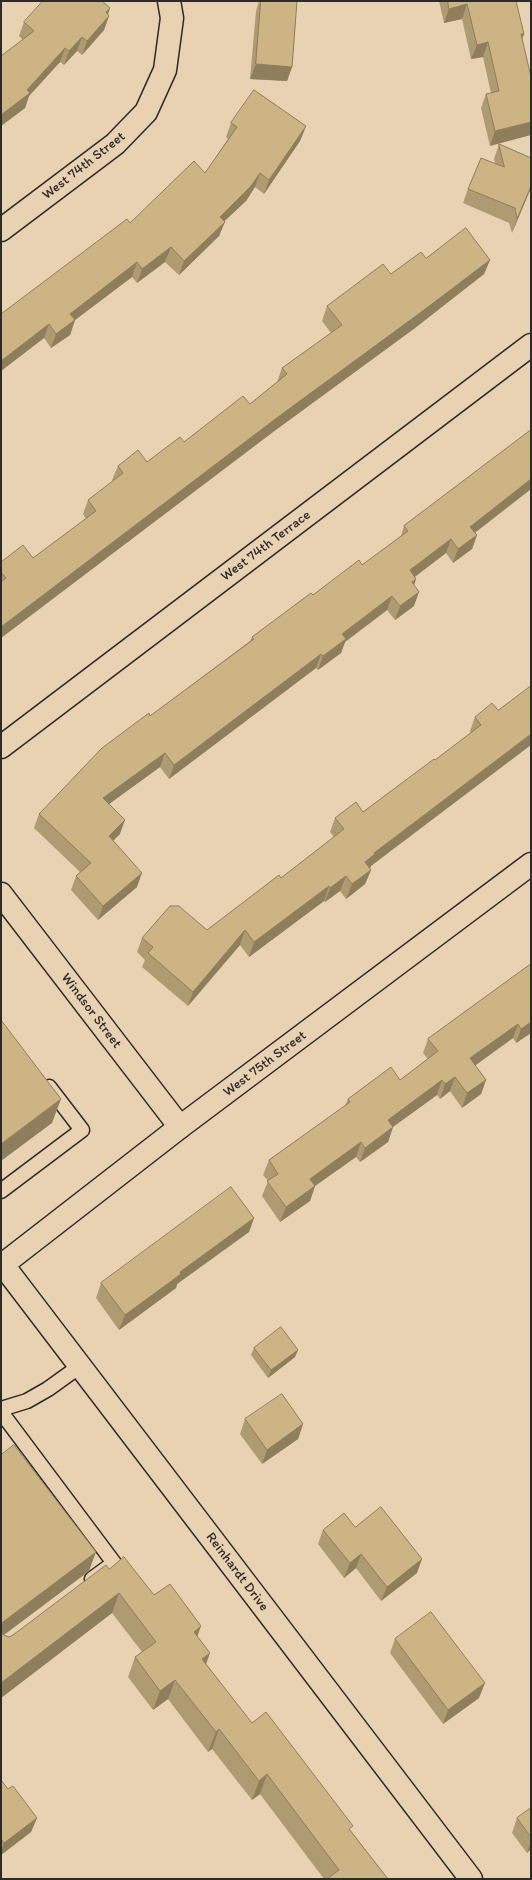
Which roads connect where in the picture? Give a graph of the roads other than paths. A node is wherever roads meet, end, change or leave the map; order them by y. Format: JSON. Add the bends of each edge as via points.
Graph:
{"nodes":[{"id":1,"x":169,"y":1,"type":"edge"},
{"id":2,"x":1,"y":230,"type":"edge"},
{"id":3,"x":531,"y":345,"type":"edge"},
{"id":4,"x":1,"y":747,"type":"edge"},
{"id":5,"x":531,"y":864,"type":"edge"},
{"id":6,"x":1,"y":894,"type":"edge"},
{"id":7,"x":41,"y":1076,"type":"edge"},
{"id":8,"x":180,"y":1127,"type":"junction"},
{"id":9,"x":1,"y":1191,"type":"edge"},
{"id":10,"x":2,"y":1266,"type":"edge"},
{"id":11,"x":80,"y":1366,"type":"junction"},
{"id":12,"x":1,"y":1409,"type":"edge"},
{"id":13,"x":1,"y":1412,"type":"edge"},
{"id":14,"x":83,"y":1586,"type":"edge"},
{"id":15,"x":471,"y":1879,"type":"edge"}],
"edges":[{"from":1,"to":2,"type":"street","name":"West 74th Street","via":[[172,18],[165,70],[146,112],[115,144]]},
{"from":3,"to":4,"type":"street","name":"West 74th Terrace"},
{"from":5,"to":8,"type":"street","name":"West 75th Street"},
{"from":6,"to":8,"type":"street","name":"Windsor Street"},
{"from":7,"to":9,"type":"lane","via":[[82,1130]]},
{"from":8,"to":10,"type":"street","name":"West 75th Street"},
{"from":10,"to":11,"type":"street","name":"Reinhardt Drive"},
{"from":11,"to":12,"type":"lane","via":[[27,1401]]},
{"from":11,"to":15,"type":"street","name":"Reinhardt Drive"},
{"from":13,"to":14,"type":"lane","via":[[114,1563]]}]}
